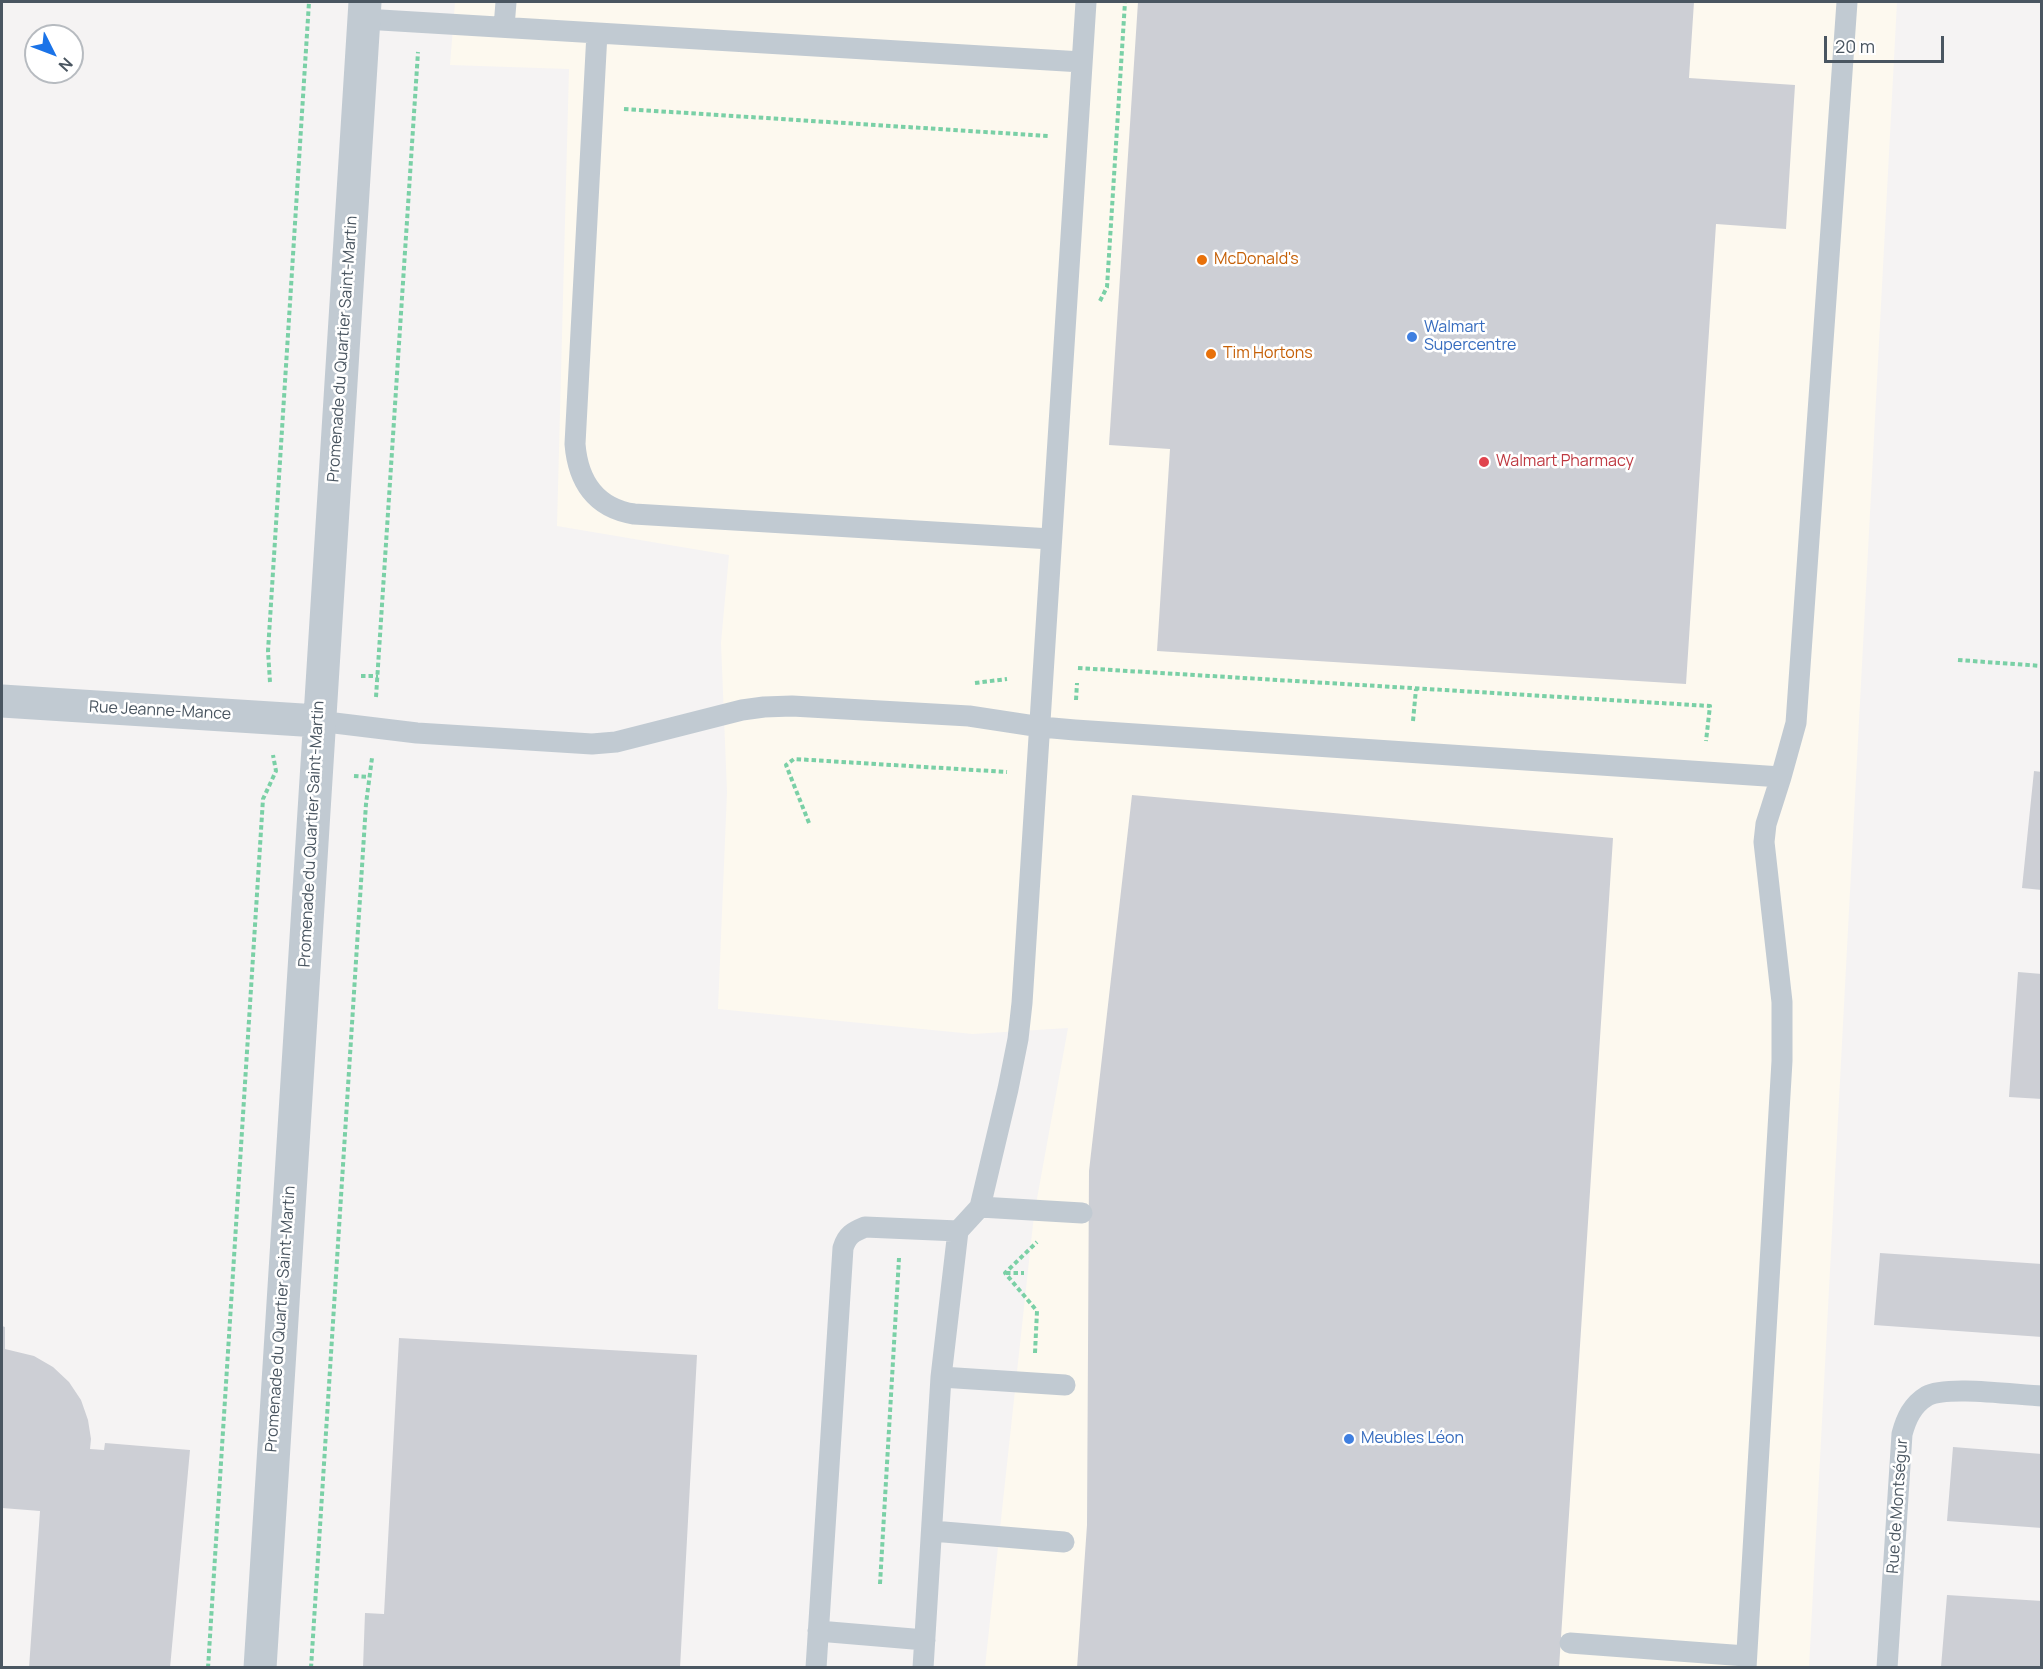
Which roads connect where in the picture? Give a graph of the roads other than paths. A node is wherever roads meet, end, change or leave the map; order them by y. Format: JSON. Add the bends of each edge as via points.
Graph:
{"nodes":[{"id":1,"x":506,"y":2,"type":"edge"},
{"id":2,"x":1086,"y":2,"type":"edge"},
{"id":3,"x":1847,"y":2,"type":"edge"},
{"id":4,"x":364,"y":10,"type":"edge"},
{"id":5,"x":504,"y":27,"type":"junction"},
{"id":6,"x":597,"y":33,"type":"junction"},
{"id":7,"x":1082,"y":62,"type":"junction"},
{"id":8,"x":1052,"y":539,"type":"junction"},
{"id":9,"x":2,"y":701,"type":"edge"},
{"id":10,"x":318,"y":721,"type":"junction"},
{"id":11,"x":1041,"y":727,"type":"junction"},
{"id":12,"x":1781,"y":777,"type":"junction"},
{"id":13,"x":980,"y":1207,"type":"junction"},
{"id":14,"x":1082,"y":1213,"type":"dead end"},
{"id":15,"x":958,"y":1232,"type":"junction"},
{"id":16,"x":941,"y":1377,"type":"junction"},
{"id":17,"x":1065,"y":1385,"type":"dead end"},
{"id":18,"x":2042,"y":1396,"type":"edge"},
{"id":19,"x":932,"y":1531,"type":"junction"},
{"id":20,"x":1064,"y":1542,"type":"dead end"},
{"id":21,"x":818,"y":1631,"type":"junction"},
{"id":22,"x":925,"y":1640,"type":"junction"},
{"id":23,"x":1570,"y":1643,"type":"dead end"},
{"id":24,"x":1746,"y":1662,"type":"edge"},
{"id":25,"x":260,"y":1668,"type":"edge"},
{"id":26,"x":816,"y":1668,"type":"edge"},
{"id":27,"x":923,"y":1668,"type":"edge"},
{"id":28,"x":1887,"y":1668,"type":"edge"}],
"edges":[{"from":1,"to":5,"type":"lane"},
{"from":2,"to":7,"type":"lane"},
{"from":3,"to":12,"type":"lane","via":[[1796,723]]},
{"from":4,"to":5,"type":"lane"},
{"from":4,"to":10,"type":"street","name":"Promenade du Quartier Saint-Martin"},
{"from":5,"to":6,"type":"lane"},
{"from":6,"to":7,"type":"lane"},
{"from":6,"to":8,"type":"lane","via":[[575,444],[579,470],[590,489],[611,508],[634,514]]},
{"from":7,"to":8,"type":"lane"},
{"from":8,"to":11,"type":"lane"},
{"from":9,"to":10,"type":"street","name":"Rue Jeanne-Mance"},
{"from":10,"to":11,"type":"lane","via":[[417,734],[592,744],[616,742],[764,707],[969,716]]},
{"from":10,"to":25,"type":"street","name":"Promenade du Quartier Saint-Martin"},
{"from":11,"to":12,"type":"lane"},
{"from":11,"to":13,"type":"lane","via":[[1018,1039]]},
{"from":12,"to":24,"type":"lane","via":[[1764,842],[1782,1002],[1782,1061]]},
{"from":13,"to":14,"type":"lane"},
{"from":13,"to":15,"type":"lane"},
{"from":15,"to":16,"type":"lane"},
{"from":15,"to":21,"type":"lane","via":[[865,1227],[846,1237]]},
{"from":16,"to":17,"type":"lane"},
{"from":16,"to":19,"type":"lane"},
{"from":18,"to":28,"type":"lane","name":"Rue de Montségur","via":[[1939,1392],[1920,1401],[1911,1411],[1902,1434]]},
{"from":19,"to":20,"type":"lane"},
{"from":19,"to":22,"type":"lane"},
{"from":21,"to":22,"type":"lane"},
{"from":21,"to":26,"type":"lane"},
{"from":22,"to":27,"type":"lane"},
{"from":23,"to":24,"type":"lane"}]}
